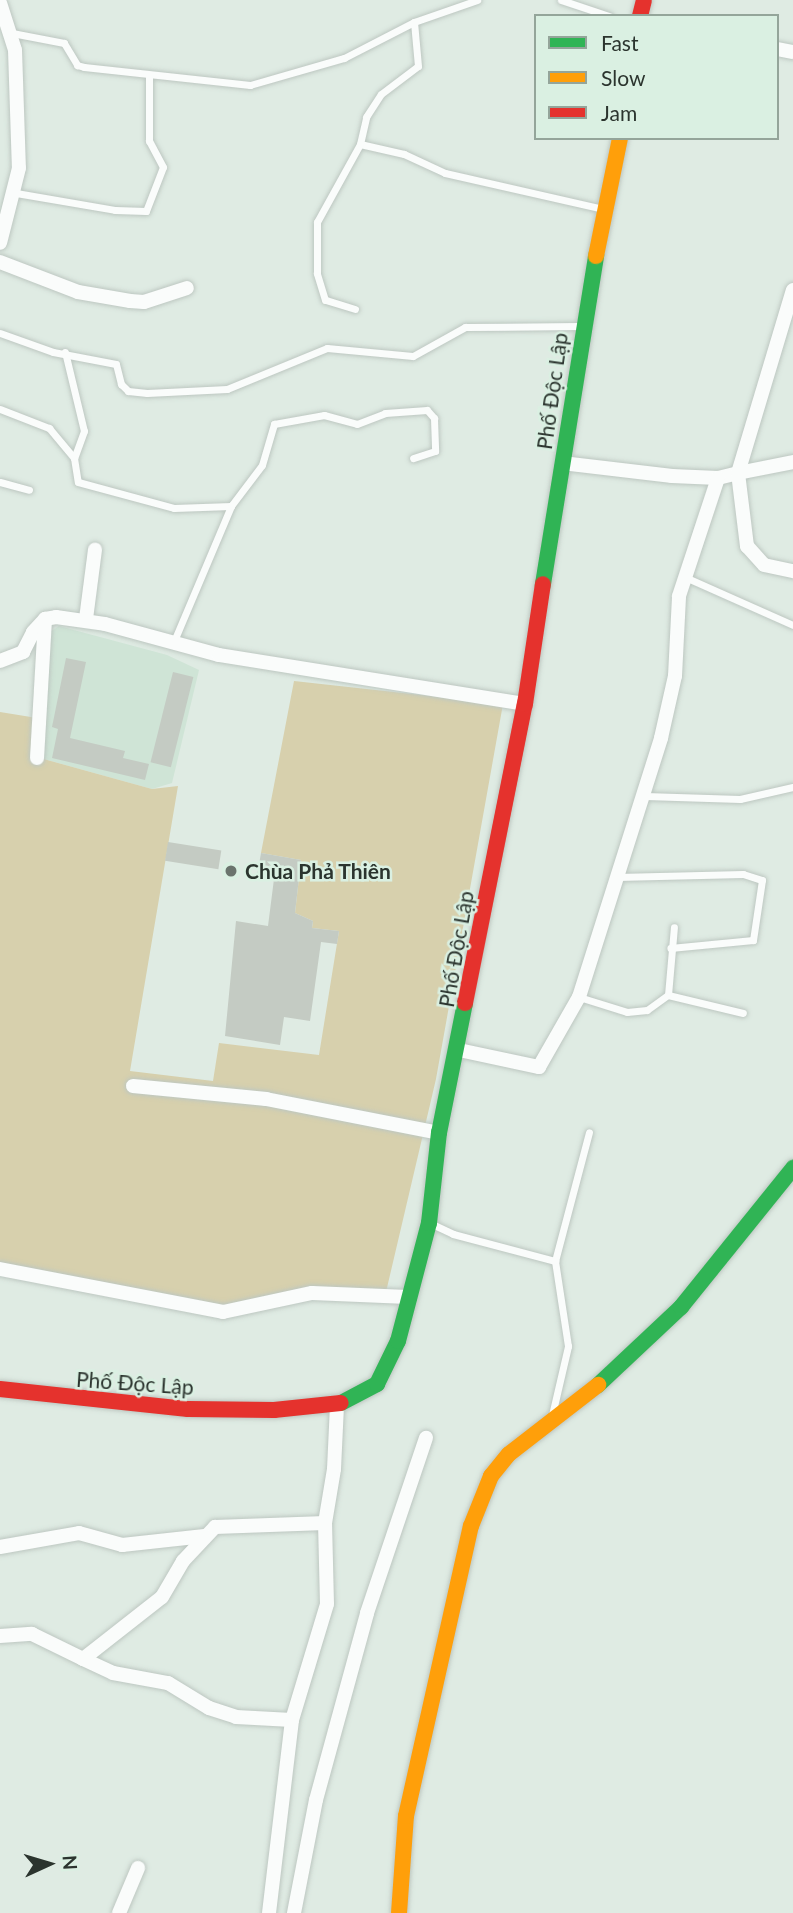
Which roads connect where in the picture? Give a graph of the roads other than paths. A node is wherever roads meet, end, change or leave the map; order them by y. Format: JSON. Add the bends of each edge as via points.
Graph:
{"nodes":[{"id":1,"x":477,"y":0,"type":"edge"},
{"id":2,"x":561,"y":0,"type":"edge"},
{"id":3,"x":0,"y":4,"type":"edge"},
{"id":4,"x":603,"y":14,"type":"edge"},
{"id":5,"x":414,"y":22,"type":"junction"},
{"id":6,"x":12,"y":33,"type":"junction"},
{"id":7,"x":149,"y":78,"type":"junction"},
{"id":8,"x":620,"y":140,"type":"edge"},
{"id":9,"x":360,"y":144,"type":"junction"},
{"id":10,"x":16,"y":193,"type":"junction"},
{"id":11,"x":608,"y":210,"type":"junction"},
{"id":12,"x":0,"y":243,"type":"edge"},
{"id":13,"x":0,"y":262,"type":"edge"},
{"id":14,"x":187,"y":288,"type":"dead end"},
{"id":15,"x":793,"y":290,"type":"edge"},
{"id":16,"x":790,"y":308,"type":"edge"},
{"id":17,"x":355,"y":309,"type":"dead end"},
{"id":18,"x":582,"y":326,"type":"junction"},
{"id":19,"x":0,"y":333,"type":"edge"},
{"id":20,"x":65,"y":352,"type":"junction"},
{"id":21,"x":0,"y":409,"type":"edge"},
{"id":22,"x":74,"y":458,"type":"junction"},
{"id":23,"x":413,"y":458,"type":"dead end"},
{"id":24,"x":793,"y":462,"type":"edge"},
{"id":25,"x":562,"y":463,"type":"junction"},
{"id":26,"x":737,"y":473,"type":"junction"},
{"id":27,"x":711,"y":477,"type":"junction"},
{"id":28,"x":0,"y":482,"type":"edge"},
{"id":29,"x":29,"y":490,"type":"dead end"},
{"id":30,"x":230,"y":506,"type":"junction"},
{"id":31,"x":95,"y":550,"type":"dead end"},
{"id":32,"x":793,"y":571,"type":"edge"},
{"id":33,"x":685,"y":576,"type":"junction"},
{"id":34,"x":44,"y":619,"type":"junction"},
{"id":35,"x":86,"y":619,"type":"junction"},
{"id":36,"x":793,"y":625,"type":"edge"},
{"id":37,"x":174,"y":641,"type":"junction"},
{"id":38,"x":0,"y":662,"type":"edge"},
{"id":39,"x":525,"y":704,"type":"junction"},
{"id":40,"x":37,"y":758,"type":"dead end"},
{"id":41,"x":793,"y":786,"type":"edge"},
{"id":42,"x":645,"y":796,"type":"junction"},
{"id":43,"x":617,"y":877,"type":"junction"},
{"id":44,"x":674,"y":927,"type":"dead end"},
{"id":45,"x":670,"y":948,"type":"junction"},
{"id":46,"x":668,"y":995,"type":"junction"},
{"id":47,"x":579,"y":997,"type":"junction"},
{"id":48,"x":744,"y":1013,"type":"dead end"},
{"id":49,"x":459,"y":1050,"type":"junction"},
{"id":50,"x":133,"y":1086,"type":"dead end"},
{"id":51,"x":589,"y":1132,"type":"dead end"},
{"id":52,"x":439,"y":1133,"type":"junction"},
{"id":53,"x":793,"y":1168,"type":"edge"},
{"id":54,"x":429,"y":1223,"type":"junction"},
{"id":55,"x":555,"y":1261,"type":"junction"},
{"id":56,"x":0,"y":1269,"type":"edge"},
{"id":57,"x":408,"y":1297,"type":"junction"},
{"id":58,"x":0,"y":1389,"type":"edge"},
{"id":59,"x":337,"y":1405,"type":"junction"},
{"id":60,"x":550,"y":1421,"type":"junction"},
{"id":61,"x":426,"y":1438,"type":"dead end"},
{"id":62,"x":325,"y":1523,"type":"junction"},
{"id":63,"x":205,"y":1536,"type":"junction"},
{"id":64,"x":0,"y":1547,"type":"edge"},
{"id":65,"x":0,"y":1636,"type":"edge"},
{"id":66,"x":83,"y":1659,"type":"junction"},
{"id":67,"x":292,"y":1720,"type":"junction"},
{"id":68,"x":138,"y":1868,"type":"dead end"},
{"id":69,"x":119,"y":1913,"type":"edge"},
{"id":70,"x":269,"y":1913,"type":"edge"},
{"id":71,"x":295,"y":1913,"type":"edge"},
{"id":72,"x":399,"y":1913,"type":"edge"}],
"edges":[{"from":1,"to":5,"type":"lane"},
{"from":2,"to":4,"type":"lane"},
{"from":3,"to":6,"type":"street"},
{"from":5,"to":7,"type":"lane","via":[[344,58],[263,82],[235,86]]},
{"from":5,"to":9,"type":"lane","via":[[418,66],[381,94],[366,117]]},
{"from":6,"to":7,"type":"lane","via":[[64,43],[77,65]]},
{"from":6,"to":10,"type":"street"},
{"from":7,"to":10,"type":"lane","via":[[149,141],[163,167],[146,211]]},
{"from":8,"to":11,"type":"street","name":"Phố Độc Lập"},
{"from":9,"to":11,"type":"lane","via":[[404,155],[458,177]]},
{"from":9,"to":17,"type":"lane","via":[[317,222],[317,273],[325,300]]},
{"from":10,"to":12,"type":"street"},
{"from":11,"to":18,"type":"street","name":"Phố Độc Lập"},
{"from":13,"to":14,"type":"street","via":[[78,292],[130,301],[144,302]]},
{"from":15,"to":16,"type":"street"},
{"from":16,"to":26,"type":"street"},
{"from":18,"to":20,"type":"lane","via":[[465,327],[413,356],[327,348],[227,388],[201,392],[128,391],[121,384],[116,364]]},
{"from":18,"to":25,"type":"street","name":"Phố Độc Lập"},
{"from":19,"to":20,"type":"lane"},
{"from":20,"to":22,"type":"lane","via":[[84,430]]},
{"from":21,"to":22,"type":"lane","via":[[49,428]]},
{"from":22,"to":30,"type":"lane","via":[[78,482],[89,486],[174,508]]},
{"from":23,"to":30,"type":"lane","via":[[435,451],[434,418],[428,411],[385,413],[357,424],[324,415],[274,424],[262,465]]},
{"from":24,"to":26,"type":"street"},
{"from":25,"to":27,"type":"street"},
{"from":25,"to":39,"type":"street","name":"Phố Độc Lập"},
{"from":26,"to":27,"type":"street"},
{"from":26,"to":32,"type":"street","via":[[747,546],[764,565]]},
{"from":27,"to":33,"type":"street"},
{"from":28,"to":29,"type":"lane"},
{"from":30,"to":37,"type":"lane"},
{"from":31,"to":35,"type":"street"},
{"from":33,"to":36,"type":"lane"},
{"from":33,"to":42,"type":"street","via":[[672,692]]},
{"from":34,"to":35,"type":"street"},
{"from":34,"to":38,"type":"street","via":[[23,652]]},
{"from":34,"to":40,"type":"street"},
{"from":35,"to":37,"type":"street"},
{"from":37,"to":39,"type":"street","via":[[219,655]]},
{"from":39,"to":49,"type":"street","name":"Phố Độc Lập"},
{"from":41,"to":42,"type":"lane","via":[[740,799]]},
{"from":42,"to":43,"type":"street"},
{"from":43,"to":45,"type":"lane","via":[[743,874],[762,880],[753,940]]},
{"from":43,"to":47,"type":"street"},
{"from":44,"to":45,"type":"lane"},
{"from":45,"to":46,"type":"lane"},
{"from":46,"to":47,"type":"lane","via":[[647,1010],[627,1012]]},
{"from":46,"to":48,"type":"lane"},
{"from":47,"to":49,"type":"street","via":[[546,1061],[518,1066]]},
{"from":49,"to":52,"type":"street","name":"Phố Độc Lập"},
{"from":50,"to":52,"type":"street","via":[[265,1099]]},
{"from":51,"to":55,"type":"lane"},
{"from":52,"to":54,"type":"street","name":"Phố Độc Lập"},
{"from":53,"to":60,"type":"street","via":[[681,1307],[611,1375]]},
{"from":54,"to":55,"type":"lane","via":[[453,1234]]},
{"from":54,"to":57,"type":"street","name":"Phố Độc Lập"},
{"from":55,"to":60,"type":"lane","via":[[568,1346]]},
{"from":56,"to":57,"type":"street","via":[[223,1312],[312,1293]]},
{"from":57,"to":59,"type":"street","name":"Phố Độc Lập","via":[[397,1341],[377,1384]]},
{"from":58,"to":59,"type":"street","name":"Phố Độc Lập","via":[[188,1409]]},
{"from":59,"to":62,"type":"street"},
{"from":60,"to":72,"type":"street","via":[[509,1454],[491,1476],[471,1526],[407,1816]]},
{"from":61,"to":71,"type":"street","via":[[363,1626],[316,1800]]},
{"from":62,"to":63,"type":"street","via":[[220,1525]]},
{"from":62,"to":67,"type":"street","via":[[327,1604]]},
{"from":63,"to":64,"type":"street","via":[[122,1545],[79,1533]]},
{"from":63,"to":66,"type":"street","via":[[162,1597]]},
{"from":65,"to":66,"type":"street","via":[[32,1634]]},
{"from":66,"to":67,"type":"street","via":[[113,1673],[168,1683],[209,1708],[236,1717]]},
{"from":67,"to":70,"type":"street"},
{"from":68,"to":69,"type":"street"}]}
